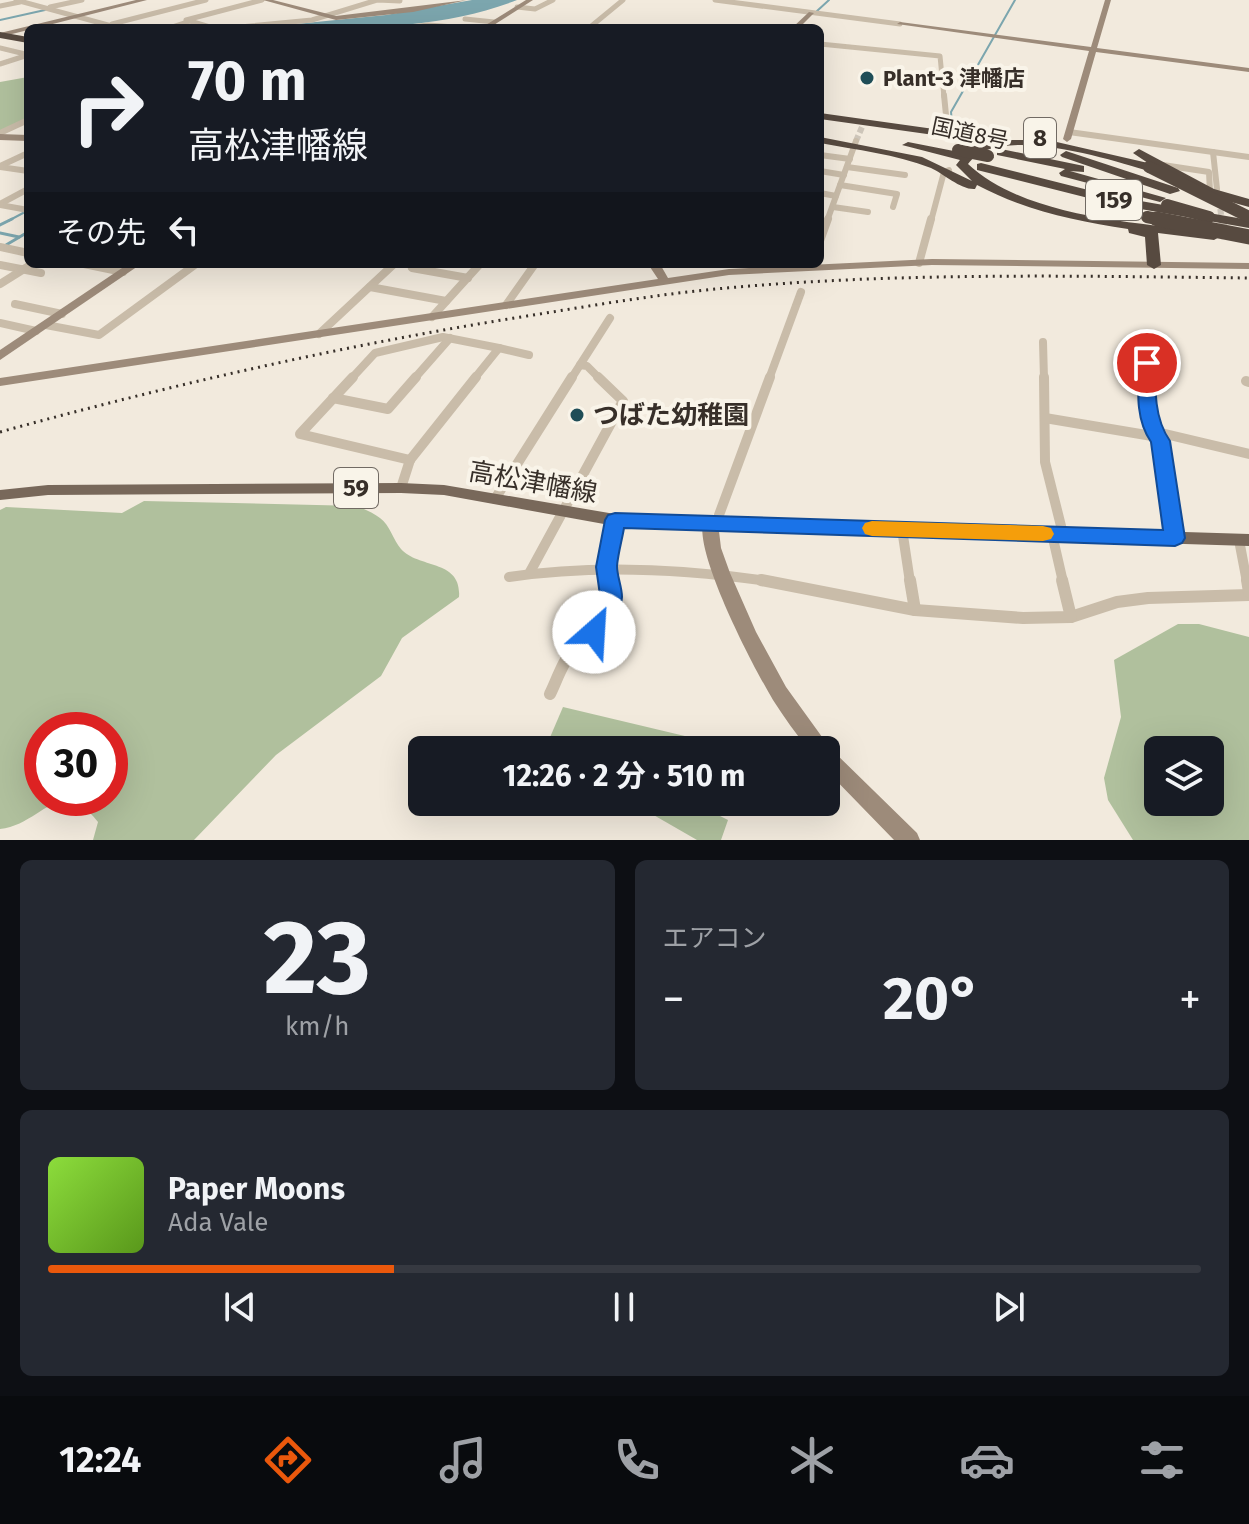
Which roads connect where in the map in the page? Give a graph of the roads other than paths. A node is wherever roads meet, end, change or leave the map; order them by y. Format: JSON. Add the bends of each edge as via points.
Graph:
{"nodes":[{"id":1,"x":22,"y":0,"type":"edge"},
{"id":2,"x":80,"y":0,"type":"edge"},
{"id":3,"x":144,"y":0,"type":"edge"},
{"id":4,"x":206,"y":0,"type":"edge"},
{"id":5,"x":264,"y":0,"type":"edge"},
{"id":6,"x":377,"y":0,"type":"edge"},
{"id":7,"x":400,"y":0,"type":"edge"},
{"id":8,"x":464,"y":0,"type":"edge"},
{"id":9,"x":530,"y":0,"type":"edge"},
{"id":10,"x":553,"y":0,"type":"edge"},
{"id":11,"x":623,"y":0,"type":"edge"},
{"id":12,"x":715,"y":0,"type":"edge"},
{"id":13,"x":1108,"y":0,"type":"edge"},
{"id":14,"x":0,"y":6,"type":"edge"},
{"id":15,"x":517,"y":7,"type":"junction"},
{"id":16,"x":47,"y":8,"type":"junction"},
{"id":17,"x":394,"y":12,"type":"junction"},
{"id":18,"x":811,"y":13,"type":"junction"},
{"id":19,"x":78,"y":16,"type":"junction"},
{"id":20,"x":323,"y":16,"type":"junction"},
{"id":21,"x":465,"y":19,"type":"dead end"},
{"id":22,"x":190,"y":21,"type":"junction"},
{"id":23,"x":494,"y":22,"type":"junction"},
{"id":24,"x":45,"y":24,"type":"edge"},
{"id":25,"x":106,"y":24,"type":"edge"},
{"id":26,"x":113,"y":24,"type":"edge"},
{"id":27,"x":181,"y":24,"type":"edge"},
{"id":28,"x":200,"y":24,"type":"edge"},
{"id":29,"x":260,"y":24,"type":"edge"},
{"id":30,"x":491,"y":24,"type":"edge"},
{"id":31,"x":594,"y":24,"type":"edge"},
{"id":32,"x":799,"y":24,"type":"edge"},
{"id":33,"x":900,"y":24,"type":"joint"},
{"id":34,"x":24,"y":30,"type":"edge"},
{"id":35,"x":0,"y":42,"type":"edge"},
{"id":36,"x":824,"y":44,"type":"edge"},
{"id":37,"x":24,"y":46,"type":"edge"},
{"id":38,"x":24,"y":48,"type":"edge"},
{"id":39,"x":1093,"y":50,"type":"junction"},
{"id":40,"x":0,"y":64,"type":"edge"},
{"id":41,"x":1249,"y":70,"type":"edge"},
{"id":42,"x":824,"y":117,"type":"edge"},
{"id":43,"x":24,"y":122,"type":"edge"},
{"id":44,"x":824,"y":128,"type":"edge"},
{"id":45,"x":824,"y":129,"type":"edge"},
{"id":46,"x":0,"y":135,"type":"edge"},
{"id":47,"x":948,"y":135,"type":"junction"},
{"id":48,"x":1068,"y":136,"type":"junction"},
{"id":49,"x":24,"y":138,"type":"edge"},
{"id":50,"x":824,"y":141,"type":"edge"},
{"id":51,"x":854,"y":149,"type":"junction"},
{"id":52,"x":1213,"y":152,"type":"junction"},
{"id":53,"x":824,"y":154,"type":"edge"},
{"id":54,"x":24,"y":155,"type":"edge"},
{"id":55,"x":1249,"y":157,"type":"edge"},
{"id":56,"x":956,"y":159,"type":"junction"},
{"id":57,"x":988,"y":159,"type":"junction"},
{"id":58,"x":0,"y":166,"type":"edge"},
{"id":59,"x":1156,"y":166,"type":"junction"},
{"id":60,"x":24,"y":170,"type":"edge"},
{"id":61,"x":824,"y":171,"type":"edge"},
{"id":62,"x":845,"y":171,"type":"junction"},
{"id":63,"x":1212,"y":172,"type":"junction"},
{"id":64,"x":905,"y":175,"type":"dead end"},
{"id":65,"x":840,"y":185,"type":"junction"},
{"id":66,"x":24,"y":191,"type":"edge"},
{"id":67,"x":1174,"y":191,"type":"junction"},
{"id":68,"x":824,"y":194,"type":"edge"},
{"id":69,"x":1212,"y":194,"type":"junction"},
{"id":70,"x":836,"y":196,"type":"junction"},
{"id":71,"x":0,"y":204,"type":"edge"},
{"id":72,"x":833,"y":207,"type":"junction"},
{"id":73,"x":893,"y":207,"type":"dead end"},
{"id":74,"x":24,"y":209,"type":"edge"},
{"id":75,"x":1249,"y":210,"type":"edge"},
{"id":76,"x":868,"y":212,"type":"dead end"},
{"id":77,"x":824,"y":231,"type":"edge"},
{"id":78,"x":1249,"y":233,"type":"edge"},
{"id":79,"x":0,"y":247,"type":"edge"},
{"id":80,"x":24,"y":252,"type":"edge"},
{"id":81,"x":919,"y":263,"type":"junction"},
{"id":82,"x":0,"y":265,"type":"edge"},
{"id":83,"x":1154,"y":265,"type":"junction"},
{"id":84,"x":824,"y":266,"type":"edge"},
{"id":85,"x":1249,"y":266,"type":"edge"},
{"id":86,"x":104,"y":268,"type":"edge"},
{"id":87,"x":129,"y":268,"type":"edge"},
{"id":88,"x":191,"y":268,"type":"edge"},
{"id":89,"x":390,"y":268,"type":"edge"},
{"id":90,"x":412,"y":268,"type":"edge"},
{"id":91,"x":477,"y":268,"type":"edge"},
{"id":92,"x":532,"y":268,"type":"edge"},
{"id":93,"x":656,"y":268,"type":"edge"},
{"id":94,"x":790,"y":268,"type":"edge"},
{"id":95,"x":23,"y":269,"type":"junction"},
{"id":96,"x":123,"y":272,"type":"junction"},
{"id":97,"x":41,"y":273,"type":"dead end"},
{"id":98,"x":468,"y":278,"type":"junction"},
{"id":99,"x":664,"y":280,"type":"junction"},
{"id":100,"x":0,"y":284,"type":"edge"},
{"id":101,"x":370,"y":287,"type":"junction"},
{"id":102,"x":801,"y":292,"type":"dead end"},
{"id":103,"x":446,"y":301,"type":"junction"},
{"id":104,"x":15,"y":304,"type":"dead end"},
{"id":105,"x":506,"y":305,"type":"junction"},
{"id":106,"x":62,"y":314,"type":"junction"},
{"id":107,"x":432,"y":317,"type":"junction"},
{"id":108,"x":610,"y":318,"type":"dead end"},
{"id":109,"x":0,"y":323,"type":"edge"},
{"id":110,"x":41,"y":328,"type":"junction"},
{"id":111,"x":319,"y":334,"type":"junction"},
{"id":112,"x":450,"y":338,"type":"junction"},
{"id":113,"x":1043,"y":342,"type":"dead end"},
{"id":114,"x":499,"y":348,"type":"junction"},
{"id":115,"x":529,"y":355,"type":"dead end"},
{"id":116,"x":0,"y":356,"type":"edge"},
{"id":117,"x":1147,"y":363,"type":"dead end"},
{"id":118,"x":580,"y":365,"type":"junction"},
{"id":119,"x":0,"y":382,"type":"edge"},
{"id":120,"x":333,"y":398,"type":"junction"},
{"id":121,"x":1045,"y":418,"type":"junction"},
{"id":122,"x":1158,"y":437,"type":"junction"},
{"id":123,"x":1249,"y":454,"type":"edge"},
{"id":124,"x":410,"y":460,"type":"junction"},
{"id":125,"x":401,"y":488,"type":"junction"},
{"id":126,"x":0,"y":495,"type":"edge"},
{"id":127,"x":495,"y":499,"type":"junction"},
{"id":128,"x":564,"y":514,"type":"junction"},
{"id":129,"x":615,"y":520,"type":"junction"},
{"id":130,"x":714,"y":523,"type":"junction"},
{"id":131,"x":902,"y":529,"type":"junction"},
{"id":132,"x":1058,"y":534,"type":"junction"},
{"id":133,"x":1175,"y":538,"type":"junction"},
{"id":134,"x":1244,"y":540,"type":"edge"},
{"id":135,"x":608,"y":570,"type":"junction"},
{"id":136,"x":530,"y":572,"type":"junction"},
{"id":137,"x":722,"y":574,"type":"junction"},
{"id":138,"x":509,"y":577,"type":"dead end"},
{"id":139,"x":1249,"y":593,"type":"edge"},
{"id":140,"x":915,"y":610,"type":"junction"},
{"id":141,"x":1071,"y":617,"type":"junction"},
{"id":142,"x":550,"y":694,"type":"dead end"},
{"id":143,"x":809,"y":736,"type":"edge"},
{"id":144,"x":840,"y":770,"type":"edge"},
{"id":145,"x":909,"y":840,"type":"edge"}],
"edges":[{"from":1,"to":14,"type":"street"},
{"from":1,"to":16,"type":"street"},
{"from":2,"to":16,"type":"street"},
{"from":3,"to":19,"type":"street"},
{"from":4,"to":26,"type":"street"},
{"from":5,"to":20,"type":"street"},
{"from":5,"to":22,"type":"street","via":[[186,20]]},
{"from":6,"to":7,"type":"street"},
{"from":6,"to":20,"type":"street"},
{"from":7,"to":17,"type":"street"},
{"from":8,"to":17,"type":"street"},
{"from":9,"to":15,"type":"street"},
{"from":10,"to":15,"type":"street","via":[[535,9]]},
{"from":11,"to":31,"type":"street"},
{"from":12,"to":18,"type":"street"},
{"from":13,"to":39,"type":"street"},
{"from":15,"to":23,"type":"street"},
{"from":16,"to":19,"type":"street"},
{"from":17,"to":20,"type":"street"},
{"from":18,"to":32,"type":"street"},
{"from":18,"to":33,"type":"street"},
{"from":19,"to":24,"type":"street"},
{"from":19,"to":25,"type":"street"},
{"from":20,"to":29,"type":"street"},
{"from":21,"to":23,"type":"street"},
{"from":22,"to":27,"type":"street"},
{"from":22,"to":28,"type":"street"},
{"from":23,"to":30,"type":"street"},
{"from":33,"to":39,"type":"street"},
{"from":34,"to":35,"type":"street"},
{"from":35,"to":37,"type":"highway"},
{"from":36,"to":47,"type":"street","via":[[940,56]]},
{"from":38,"to":40,"type":"street"},
{"from":39,"to":41,"type":"street"},
{"from":39,"to":48,"type":"street"},
{"from":42,"to":47,"type":"highway","number":"8"},
{"from":43,"to":46,"type":"street"},
{"from":44,"to":57,"type":"highway","number":"159","bridge":true,"via":[[972,147]]},
{"from":45,"to":56,"type":"highway","number":"159"},
{"from":46,"to":49,"type":"street"},
{"from":47,"to":48,"type":"highway","number":"8","via":[[985,140]]},
{"from":48,"to":52,"type":"street"},
{"from":48,"to":59,"type":"highway","number":"8","via":[[1121,147]]},
{"from":50,"to":51,"type":"highway"},
{"from":51,"to":53,"type":"street"},
{"from":51,"to":56,"type":"highway","via":[[923,161]]},
{"from":51,"to":62,"type":"street"},
{"from":52,"to":55,"type":"street"},
{"from":52,"to":63,"type":"street"},
{"from":54,"to":58,"type":"street"},
{"from":56,"to":57,"type":"highway","number":"159"},
{"from":56,"to":81,"type":"street","via":[[944,172]]},
{"from":56,"to":83,"type":"highway","via":[[977,190],[1025,207],[1149,233]]},
{"from":57,"to":67,"type":"highway","number":"159"},
{"from":57,"to":78,"type":"highway","name":"国道8号","number":"8","bridge":true,"via":[[1167,205]]},
{"from":57,"to":78,"type":"highway","number":"159","via":[[1072,190]]},
{"from":57,"to":78,"type":"highway","name":"国道8号","number":"8","bridge":true,"via":[[1108,184],[1184,206]]},
{"from":58,"to":60,"type":"street"},
{"from":59,"to":63,"type":"street"},
{"from":59,"to":69,"type":"highway","number":"8"},
{"from":59,"to":75,"type":"highway","bridge":true},
{"from":59,"to":78,"type":"highway","via":[[1030,143],[975,150],[962,165],[988,188],[1054,210],[1233,238]]},
{"from":61,"to":62,"type":"street"},
{"from":62,"to":64,"type":"street"},
{"from":62,"to":65,"type":"street"},
{"from":63,"to":69,"type":"street"},
{"from":63,"to":69,"type":"street","via":[[1221,174]]},
{"from":65,"to":70,"type":"street"},
{"from":65,"to":73,"type":"street","via":[[897,194]]},
{"from":66,"to":71,"type":"street"},
{"from":67,"to":69,"type":"highway","number":"159"},
{"from":67,"to":78,"type":"highway","bridge":true,"via":[[1037,149],[995,149],[972,161],[984,180],[1050,204]]},
{"from":68,"to":70,"type":"street"},
{"from":69,"to":75,"type":"highway"},
{"from":69,"to":75,"type":"highway","number":"8"},
{"from":70,"to":72,"type":"street"},
{"from":71,"to":74,"type":"street"},
{"from":72,"to":76,"type":"street"},
{"from":72,"to":77,"type":"street"},
{"from":79,"to":80,"type":"street"},
{"from":81,"to":83,"type":"street"},
{"from":81,"to":84,"type":"street"},
{"from":82,"to":95,"type":"street"},
{"from":83,"to":85,"type":"street"},
{"from":86,"to":96,"type":"street"},
{"from":87,"to":96,"type":"street"},
{"from":88,"to":110,"type":"street","via":[[99,335]]},
{"from":89,"to":101,"type":"street"},
{"from":90,"to":98,"type":"street"},
{"from":91,"to":98,"type":"street"},
{"from":92,"to":105,"type":"street"},
{"from":93,"to":99,"type":"street"},
{"from":94,"to":99,"type":"street"},
{"from":95,"to":97,"type":"street"},
{"from":95,"to":100,"type":"street"},
{"from":96,"to":106,"type":"street"},
{"from":98,"to":103,"type":"street"},
{"from":99,"to":105,"type":"street"},
{"from":101,"to":103,"type":"street"},
{"from":101,"to":111,"type":"street"},
{"from":102,"to":130,"type":"street"},
{"from":103,"to":107,"type":"street"},
{"from":104,"to":106,"type":"street"},
{"from":105,"to":107,"type":"street"},
{"from":106,"to":110,"type":"street"},
{"from":107,"to":111,"type":"street"},
{"from":108,"to":118,"type":"street"},
{"from":109,"to":110,"type":"street"},
{"from":110,"to":116,"type":"street"},
{"from":111,"to":119,"type":"street"},
{"from":112,"to":114,"type":"street"},
{"from":112,"to":120,"type":"street","via":[[375,353]]},
{"from":112,"to":120,"type":"street","via":[[388,409]]},
{"from":113,"to":121,"type":"street"},
{"from":114,"to":115,"type":"street"},
{"from":114,"to":124,"type":"street"},
{"from":117,"to":122,"type":"street","via":[[1146,397]]},
{"from":118,"to":127,"type":"street"},
{"from":118,"to":128,"type":"street","via":[[623,401]]},
{"from":120,"to":124,"type":"street","via":[[300,434]]},
{"from":121,"to":122,"type":"street"},
{"from":121,"to":132,"type":"street","via":[[1045,462]]},
{"from":122,"to":123,"type":"street","via":[[1161,433]]},
{"from":122,"to":133,"type":"street"},
{"from":124,"to":125,"type":"street"},
{"from":125,"to":126,"type":"main road","name":"高松津幡線","number":"59","via":[[48,490]]},
{"from":125,"to":127,"type":"main road","name":"高松津幡線","number":"59"},
{"from":127,"to":128,"type":"main road","name":"高松津幡線","number":"59"},
{"from":128,"to":129,"type":"main road","name":"高松津幡線","number":"59"},
{"from":128,"to":136,"type":"street"},
{"from":129,"to":130,"type":"main road","name":"高松津幡線","number":"59"},
{"from":129,"to":135,"type":"street"},
{"from":130,"to":131,"type":"main road","name":"高松津幡線","number":"59"},
{"from":130,"to":137,"type":"street","via":[[709,532]]},
{"from":131,"to":132,"type":"main road","name":"高松津幡線","number":"59"},
{"from":131,"to":140,"type":"street"},
{"from":132,"to":133,"type":"main road","name":"高松津幡線","number":"59"},
{"from":132,"to":141,"type":"street"},
{"from":133,"to":134,"type":"main road","name":"高松津幡線","number":"59"},
{"from":134,"to":139,"type":"street"},
{"from":135,"to":136,"type":"street"},
{"from":135,"to":137,"type":"street"},
{"from":135,"to":142,"type":"street","via":[[609,610],[572,650]]},
{"from":136,"to":138,"type":"street"},
{"from":137,"to":140,"type":"street"},
{"from":137,"to":143,"type":"street","via":[[753,650],[786,708]]},
{"from":139,"to":141,"type":"street","via":[[1117,602]]},
{"from":140,"to":141,"type":"street"},
{"from":144,"to":145,"type":"street"}]}
